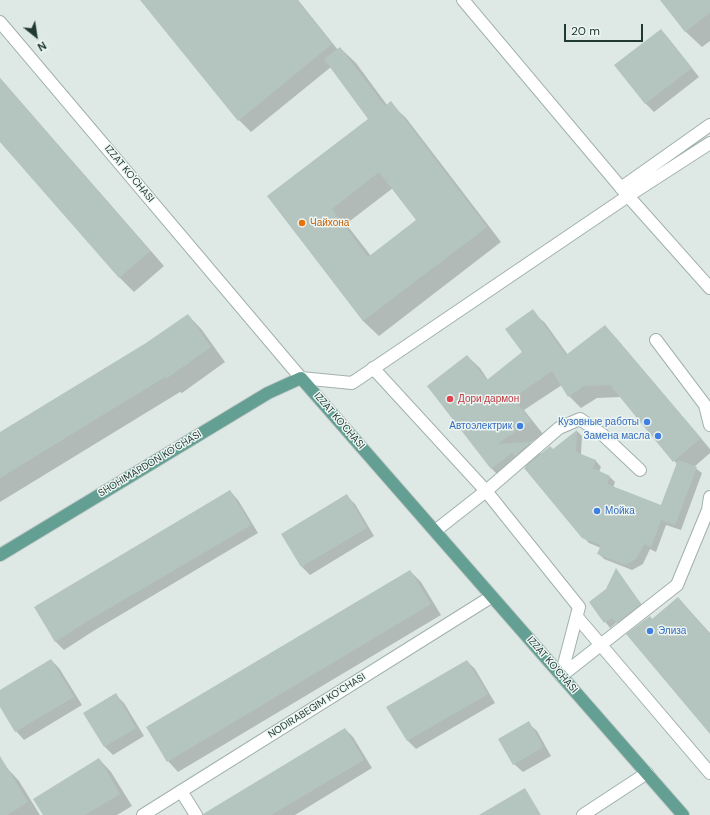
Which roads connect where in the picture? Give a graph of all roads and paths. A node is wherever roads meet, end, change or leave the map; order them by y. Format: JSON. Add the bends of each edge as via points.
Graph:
{"nodes":[{"id":1,"x":463,"y":0,"type":"edge"},
{"id":2,"x":0,"y":22,"type":"edge"},
{"id":3,"x":710,"y":126,"type":"edge"},
{"id":4,"x":710,"y":143,"type":"edge"},
{"id":5,"x":624,"y":192,"type":"junction"},
{"id":6,"x":710,"y":288,"type":"edge"},
{"id":7,"x":656,"y":340,"type":"dead end"},
{"id":8,"x":373,"y":368,"type":"junction"},
{"id":9,"x":301,"y":378,"type":"junction"},
{"id":10,"x":710,"y":424,"type":"edge"},
{"id":11,"x":640,"y":470,"type":"dead end"},
{"id":12,"x":486,"y":491,"type":"junction"},
{"id":13,"x":710,"y":497,"type":"edge"},
{"id":14,"x":435,"y":531,"type":"junction"},
{"id":15,"x":0,"y":555,"type":"edge"},
{"id":16,"x":491,"y":597,"type":"junction"},
{"id":17,"x":577,"y":617,"type":"junction"},
{"id":18,"x":600,"y":645,"type":"junction"},
{"id":19,"x":561,"y":676,"type":"junction"},
{"id":20,"x":647,"y":773,"type":"junction"},
{"id":21,"x":710,"y":773,"type":"edge"},
{"id":22,"x":181,"y":791,"type":"junction"},
{"id":23,"x":143,"y":815,"type":"edge"},
{"id":24,"x":196,"y":815,"type":"edge"},
{"id":25,"x":583,"y":815,"type":"edge"},
{"id":26,"x":682,"y":815,"type":"edge"}],
"edges":[{"from":1,"to":5,"type":"street"},
{"from":2,"to":9,"type":"street","name":"IZZAT KO'CHASI"},
{"from":3,"to":5,"type":"street"},
{"from":4,"to":5,"type":"street"},
{"from":5,"to":6,"type":"street"},
{"from":5,"to":8,"type":"street"},
{"from":7,"to":10,"type":"street","via":[[705,405]]},
{"from":8,"to":9,"type":"street","via":[[352,383]]},
{"from":8,"to":12,"type":"street"},
{"from":9,"to":14,"type":"main road","name":"IZZAT KO'CHASI"},
{"from":9,"to":15,"type":"main road","name":"SHOHIMARDON KO'CHASI","via":[[268,392]]},
{"from":11,"to":12,"type":"street","via":[[603,435],[580,418],[559,428]]},
{"from":12,"to":14,"type":"street"},
{"from":12,"to":17,"type":"street","via":[[579,607]]},
{"from":13,"to":18,"type":"street","via":[[708,510],[677,585]]},
{"from":14,"to":16,"type":"main road","name":"IZZAT KO'CHASI"},
{"from":16,"to":19,"type":"main road","name":"IZZAT KO'CHASI"},
{"from":16,"to":22,"type":"street","name":"NODIRABEGIM KO'CHASI"},
{"from":17,"to":18,"type":"street"},
{"from":17,"to":19,"type":"street"},
{"from":18,"to":19,"type":"street"},
{"from":18,"to":21,"type":"street"},
{"from":19,"to":20,"type":"main road","name":"IZZAT KO'CHASI"},
{"from":20,"to":25,"type":"street"},
{"from":20,"to":26,"type":"main road","name":"IZZAT KO'CHASI"},
{"from":22,"to":23,"type":"street","name":"NODIRABEGIM KO'CHASI"},
{"from":22,"to":24,"type":"street"}]}
